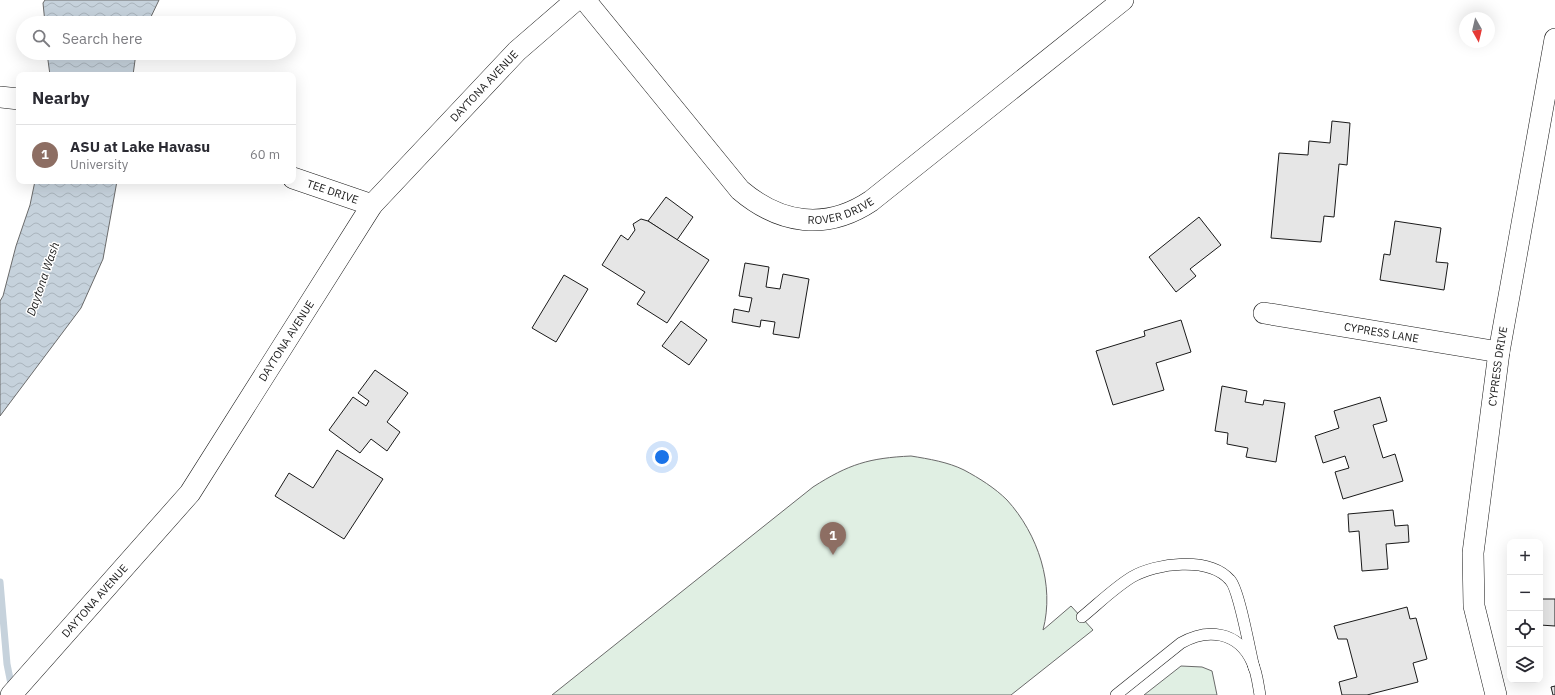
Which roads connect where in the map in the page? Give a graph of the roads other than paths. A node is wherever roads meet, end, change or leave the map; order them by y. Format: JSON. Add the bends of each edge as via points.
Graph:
{"nodes":[{"id":1,"x":576,"y":0,"type":"edge"},
{"id":2,"x":585,"y":0,"type":"edge"},
{"id":3,"x":1123,"y":0,"type":"edge"},
{"id":4,"x":1555,"y":39,"type":"edge"},
{"id":5,"x":0,"y":97,"type":"edge"},
{"id":6,"x":16,"y":99,"type":"edge"},
{"id":7,"x":296,"y":179,"type":"edge"},
{"id":8,"x":372,"y":205,"type":"junction"},
{"id":9,"x":1264,"y":313,"type":"dead end"},
{"id":10,"x":1499,"y":352,"type":"junction"},
{"id":11,"x":1082,"y":617,"type":"dead end"},
{"id":12,"x":1254,"y":668,"type":"junction"},
{"id":13,"x":11,"y":695,"type":"edge"},
{"id":14,"x":1116,"y":695,"type":"edge"},
{"id":15,"x":1260,"y":695,"type":"edge"},
{"id":16,"x":1496,"y":695,"type":"edge"}],
"edges":[{"from":1,"to":8,"type":"street","name":"DAYTONA AVENUE","via":[[517,51]]},
{"from":2,"to":3,"type":"street","name":"ROVER DRIVE","via":[[740,190],[753,201],[775,213],[791,218],[816,220],[849,213],[871,201]]},
{"from":4,"to":10,"type":"street","name":"CYPRESS DRIVE"},
{"from":5,"to":6,"type":"street"},
{"from":7,"to":8,"type":"street","name":"TEE DRIVE"},
{"from":8,"to":13,"type":"street","name":"DAYTONA AVENUE","via":[[190,493]]},
{"from":9,"to":10,"type":"street","name":"CYPRESS LANE"},
{"from":10,"to":16,"type":"street","name":"CYPRESS DRIVE","via":[[1473,553],[1474,606]]},
{"from":11,"to":12,"type":"lane","via":[[1127,580],[1144,571],[1179,565],[1209,567],[1226,576],[1233,584]]},
{"from":12,"to":14,"type":"lane","via":[[1247,653],[1234,641],[1216,634],[1199,635],[1181,643]]},
{"from":12,"to":15,"type":"lane"}]}
